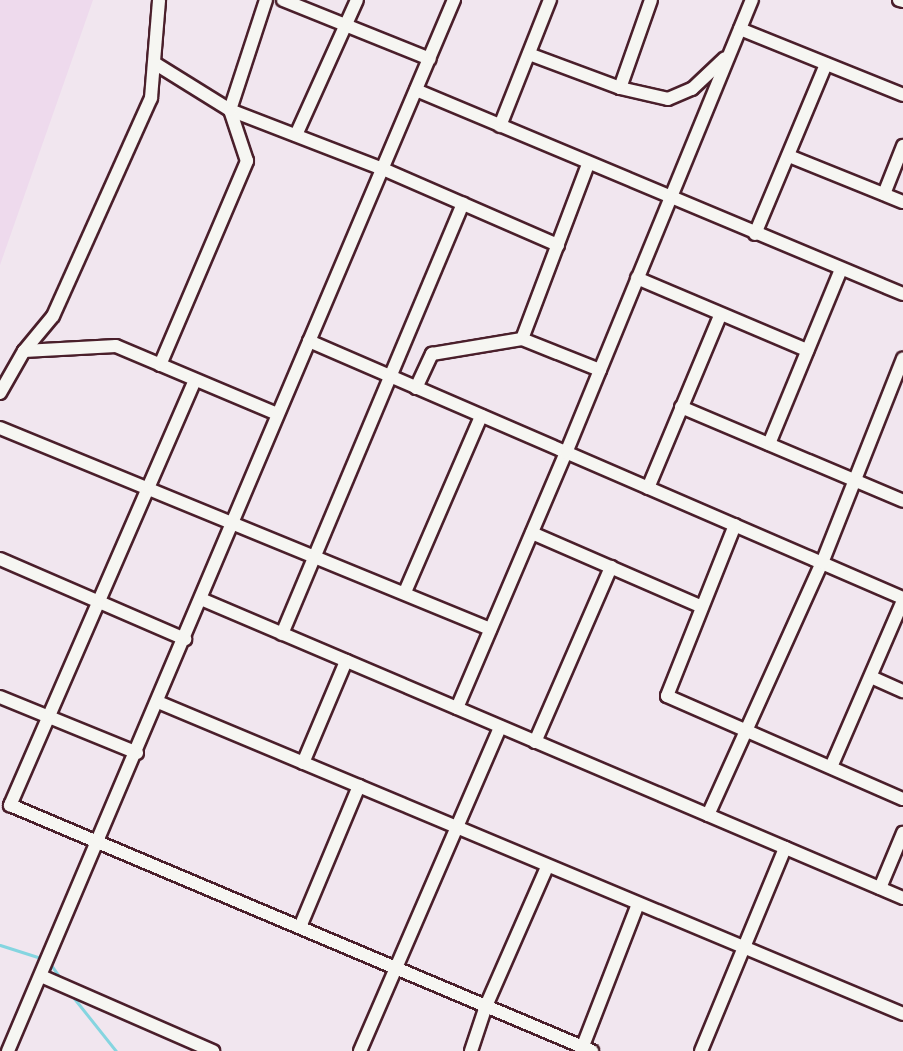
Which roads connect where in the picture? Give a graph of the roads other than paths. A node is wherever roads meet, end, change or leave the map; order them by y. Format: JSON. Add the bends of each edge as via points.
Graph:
{"nodes":[{"id":1,"x":159,"y":0,"type":"edge"},
{"id":2,"x":266,"y":0,"type":"edge"},
{"id":3,"x":283,"y":0,"type":"edge"},
{"id":4,"x":357,"y":0,"type":"edge"},
{"id":5,"x":454,"y":0,"type":"edge"},
{"id":6,"x":550,"y":0,"type":"edge"},
{"id":7,"x":651,"y":0,"type":"edge"},
{"id":8,"x":752,"y":0,"type":"edge"},
{"id":9,"x":345,"y":25,"type":"junction"},
{"id":10,"x":740,"y":28,"type":"junction"},
{"id":11,"x":529,"y":54,"type":"junction"},
{"id":12,"x":729,"y":55,"type":"junction"},
{"id":13,"x":430,"y":59,"type":"junction"},
{"id":14,"x":156,"y":64,"type":"junction"},
{"id":15,"x":826,"y":64,"type":"junction"},
{"id":16,"x":620,"y":88,"type":"junction"},
{"id":17,"x":416,"y":90,"type":"junction"},
{"id":18,"x":903,"y":95,"type":"edge"},
{"id":19,"x":230,"y":110,"type":"junction"},
{"id":20,"x":500,"y":126,"type":"junction"},
{"id":21,"x":296,"y":135,"type":"junction"},
{"id":22,"x":903,"y":146,"type":"edge"},
{"id":23,"x":789,"y":156,"type":"junction"},
{"id":24,"x":588,"y":164,"type":"junction"},
{"id":25,"x":383,"y":169,"type":"junction"},
{"id":26,"x":884,"y":194,"type":"junction"},
{"id":27,"x":669,"y":199,"type":"junction"},
{"id":28,"x":903,"y":202,"type":"edge"},
{"id":29,"x":463,"y":204,"type":"junction"},
{"id":30,"x":754,"y":234,"type":"junction"},
{"id":31,"x":558,"y":245,"type":"junction"},
{"id":32,"x":841,"y":269,"type":"junction"},
{"id":33,"x":637,"y":278,"type":"junction"},
{"id":34,"x":903,"y":294,"type":"edge"},
{"id":35,"x":720,"y":316,"type":"junction"},
{"id":36,"x":522,"y":339,"type":"junction"},
{"id":37,"x":309,"y":342,"type":"junction"},
{"id":38,"x":807,"y":350,"type":"junction"},
{"id":39,"x":24,"y":351,"type":"junction"},
{"id":40,"x":903,"y":358,"type":"edge"},
{"id":41,"x":160,"y":365,"type":"junction"},
{"id":42,"x":600,"y":370,"type":"junction"},
{"id":43,"x":391,"y":377,"type":"junction"},
{"id":44,"x":195,"y":380,"type":"junction"},
{"id":45,"x":416,"y":388,"type":"junction"},
{"id":46,"x":0,"y":393,"type":"edge"},
{"id":47,"x":681,"y":407,"type":"junction"},
{"id":48,"x":278,"y":414,"type":"junction"},
{"id":49,"x":481,"y":416,"type":"junction"},
{"id":50,"x":0,"y":428,"type":"edge"},
{"id":51,"x":769,"y":444,"type":"junction"},
{"id":52,"x":567,"y":453,"type":"junction"},
{"id":53,"x":854,"y":481,"type":"junction"},
{"id":54,"x":648,"y":488,"type":"junction"},
{"id":55,"x":147,"y":490,"type":"junction"},
{"id":56,"x":903,"y":501,"type":"edge"},
{"id":57,"x":735,"y":525,"type":"junction"},
{"id":58,"x":231,"y":526,"type":"junction"},
{"id":59,"x":532,"y":533,"type":"junction"},
{"id":60,"x":315,"y":557,"type":"junction"},
{"id":61,"x":0,"y":559,"type":"edge"},
{"id":62,"x":822,"y":563,"type":"junction"},
{"id":63,"x":611,"y":567,"type":"junction"},
{"id":64,"x":405,"y":592,"type":"junction"},
{"id":65,"x":201,"y":599,"type":"junction"},
{"id":66,"x":903,"y":599,"type":"edge"},
{"id":67,"x":100,"y":601,"type":"junction"},
{"id":68,"x":702,"y":607,"type":"junction"},
{"id":69,"x":490,"y":629,"type":"junction"},
{"id":70,"x":282,"y":634,"type":"junction"},
{"id":71,"x":185,"y":639,"type":"junction"},
{"id":72,"x":346,"y":661,"type":"junction"},
{"id":73,"x":871,"y":677,"type":"junction"},
{"id":74,"x":903,"y":691,"type":"edge"},
{"id":75,"x":0,"y":697,"type":"edge"},
{"id":76,"x":159,"y":702,"type":"junction"},
{"id":77,"x":456,"y":708,"type":"junction"},
{"id":78,"x":49,"y":717,"type":"junction"},
{"id":79,"x":500,"y":727,"type":"junction"},
{"id":80,"x":746,"y":731,"type":"junction"},
{"id":81,"x":535,"y":742,"type":"junction"},
{"id":82,"x":137,"y":753,"type":"junction"},
{"id":83,"x":303,"y":763,"type":"junction"},
{"id":84,"x":831,"y":768,"type":"junction"},
{"id":85,"x":359,"y":786,"type":"junction"},
{"id":86,"x":903,"y":799,"type":"edge"},
{"id":87,"x":708,"y":815,"type":"junction"},
{"id":88,"x":456,"y":828,"type":"junction"},
{"id":89,"x":903,"y":833,"type":"edge"},
{"id":90,"x":99,"y":843,"type":"junction"},
{"id":91,"x":785,"y":848,"type":"junction"},
{"id":92,"x":547,"y":867,"type":"junction"},
{"id":93,"x":880,"y":888,"type":"junction"},
{"id":94,"x":903,"y":898,"type":"edge"},
{"id":95,"x":638,"y":904,"type":"junction"},
{"id":96,"x":300,"y":927,"type":"junction"},
{"id":97,"x":745,"y":949,"type":"junction"},
{"id":98,"x":396,"y":968,"type":"junction"},
{"id":99,"x":41,"y":976,"type":"junction"},
{"id":100,"x":486,"y":1006,"type":"junction"},
{"id":101,"x":903,"y":1014,"type":"edge"},
{"id":102,"x":585,"y":1050,"type":"edge"},
{"id":103,"x":8,"y":1051,"type":"edge"},
{"id":104,"x":213,"y":1051,"type":"edge"},
{"id":105,"x":360,"y":1051,"type":"edge"},
{"id":106,"x":471,"y":1051,"type":"edge"},
{"id":107,"x":701,"y":1051,"type":"edge"}],
"edges":[{"from":1,"to":14,"type":"street"},
{"from":2,"to":19,"type":"street"},
{"from":3,"to":9,"type":"street"},
{"from":4,"to":9,"type":"street"},
{"from":5,"to":13,"type":"street"},
{"from":6,"to":11,"type":"street"},
{"from":7,"to":16,"type":"street"},
{"from":8,"to":10,"type":"street"},
{"from":9,"to":13,"type":"street"},
{"from":9,"to":21,"type":"street"},
{"from":10,"to":12,"type":"street"},
{"from":10,"to":15,"type":"street"},
{"from":11,"to":16,"type":"street"},
{"from":11,"to":20,"type":"street"},
{"from":12,"to":16,"type":"street","via":[[692,89],[668,99]]},
{"from":12,"to":27,"type":"street"},
{"from":13,"to":17,"type":"street"},
{"from":14,"to":19,"type":"street"},
{"from":14,"to":39,"type":"street","via":[[151,98],[53,316]]},
{"from":15,"to":18,"type":"street"},
{"from":15,"to":23,"type":"street"},
{"from":17,"to":20,"type":"street"},
{"from":17,"to":25,"type":"street"},
{"from":19,"to":21,"type":"street"},
{"from":19,"to":41,"type":"street","via":[[247,161]]},
{"from":20,"to":24,"type":"street"},
{"from":21,"to":25,"type":"street"},
{"from":22,"to":26,"type":"street"},
{"from":23,"to":26,"type":"street"},
{"from":23,"to":30,"type":"street"},
{"from":24,"to":27,"type":"street"},
{"from":24,"to":31,"type":"street"},
{"from":25,"to":29,"type":"street"},
{"from":25,"to":37,"type":"street"},
{"from":26,"to":28,"type":"street"},
{"from":27,"to":30,"type":"street"},
{"from":27,"to":33,"type":"street"},
{"from":29,"to":31,"type":"street"},
{"from":29,"to":43,"type":"street"},
{"from":30,"to":32,"type":"street"},
{"from":31,"to":36,"type":"street"},
{"from":32,"to":34,"type":"street"},
{"from":32,"to":38,"type":"street"},
{"from":33,"to":35,"type":"street"},
{"from":33,"to":42,"type":"street"},
{"from":35,"to":38,"type":"street"},
{"from":35,"to":47,"type":"street"},
{"from":36,"to":42,"type":"street"},
{"from":36,"to":45,"type":"street","via":[[432,354]]},
{"from":37,"to":43,"type":"street"},
{"from":37,"to":48,"type":"street"},
{"from":38,"to":51,"type":"street"},
{"from":39,"to":41,"type":"street","via":[[116,346]]},
{"from":39,"to":46,"type":"street"},
{"from":40,"to":53,"type":"street"},
{"from":41,"to":44,"type":"street"},
{"from":42,"to":52,"type":"street"},
{"from":43,"to":45,"type":"street"},
{"from":43,"to":60,"type":"street"},
{"from":44,"to":48,"type":"street"},
{"from":44,"to":55,"type":"street"},
{"from":45,"to":49,"type":"street"},
{"from":47,"to":51,"type":"street"},
{"from":47,"to":54,"type":"street"},
{"from":48,"to":58,"type":"street"},
{"from":49,"to":52,"type":"street"},
{"from":49,"to":64,"type":"street"},
{"from":50,"to":55,"type":"street"},
{"from":51,"to":53,"type":"street"},
{"from":52,"to":54,"type":"street"},
{"from":52,"to":59,"type":"street"},
{"from":53,"to":56,"type":"street"},
{"from":53,"to":62,"type":"street"},
{"from":54,"to":57,"type":"street"},
{"from":55,"to":58,"type":"street"},
{"from":55,"to":67,"type":"street"},
{"from":57,"to":62,"type":"street"},
{"from":57,"to":68,"type":"street"},
{"from":58,"to":60,"type":"street"},
{"from":58,"to":65,"type":"street"},
{"from":59,"to":63,"type":"street"},
{"from":59,"to":69,"type":"street"},
{"from":60,"to":64,"type":"street"},
{"from":60,"to":70,"type":"street"},
{"from":61,"to":67,"type":"street"},
{"from":62,"to":66,"type":"street"},
{"from":62,"to":80,"type":"street"},
{"from":63,"to":68,"type":"street"},
{"from":63,"to":81,"type":"street"},
{"from":64,"to":69,"type":"street"},
{"from":65,"to":70,"type":"street"},
{"from":65,"to":71,"type":"street"},
{"from":66,"to":73,"type":"street"},
{"from":67,"to":71,"type":"street"},
{"from":67,"to":78,"type":"street"},
{"from":68,"to":80,"type":"street","via":[[667,696]]},
{"from":69,"to":77,"type":"street"},
{"from":70,"to":72,"type":"street"},
{"from":71,"to":76,"type":"street"},
{"from":72,"to":77,"type":"street"},
{"from":72,"to":83,"type":"street"},
{"from":73,"to":74,"type":"street"},
{"from":73,"to":84,"type":"street"},
{"from":75,"to":78,"type":"street"},
{"from":76,"to":82,"type":"street"},
{"from":76,"to":83,"type":"street"},
{"from":77,"to":79,"type":"street"},
{"from":78,"to":82,"type":"street"},
{"from":78,"to":90,"type":"street","via":[[10,805]]},
{"from":79,"to":81,"type":"street"},
{"from":79,"to":88,"type":"street"},
{"from":80,"to":84,"type":"street"},
{"from":80,"to":87,"type":"street"},
{"from":81,"to":87,"type":"street"},
{"from":82,"to":90,"type":"street"},
{"from":83,"to":85,"type":"street"},
{"from":84,"to":86,"type":"street"},
{"from":85,"to":88,"type":"street"},
{"from":85,"to":96,"type":"street"},
{"from":87,"to":91,"type":"street"},
{"from":88,"to":92,"type":"street"},
{"from":88,"to":98,"type":"street"},
{"from":89,"to":93,"type":"street"},
{"from":90,"to":96,"type":"street"},
{"from":90,"to":99,"type":"street"},
{"from":91,"to":93,"type":"street"},
{"from":91,"to":97,"type":"street"},
{"from":92,"to":95,"type":"street"},
{"from":92,"to":100,"type":"street"},
{"from":93,"to":94,"type":"street"},
{"from":95,"to":97,"type":"street"},
{"from":95,"to":102,"type":"street"},
{"from":96,"to":98,"type":"street"},
{"from":97,"to":101,"type":"street"},
{"from":97,"to":107,"type":"street"},
{"from":98,"to":100,"type":"street"},
{"from":98,"to":105,"type":"street"},
{"from":99,"to":103,"type":"street"},
{"from":99,"to":104,"type":"street"},
{"from":100,"to":102,"type":"street"},
{"from":100,"to":106,"type":"street"}]}
